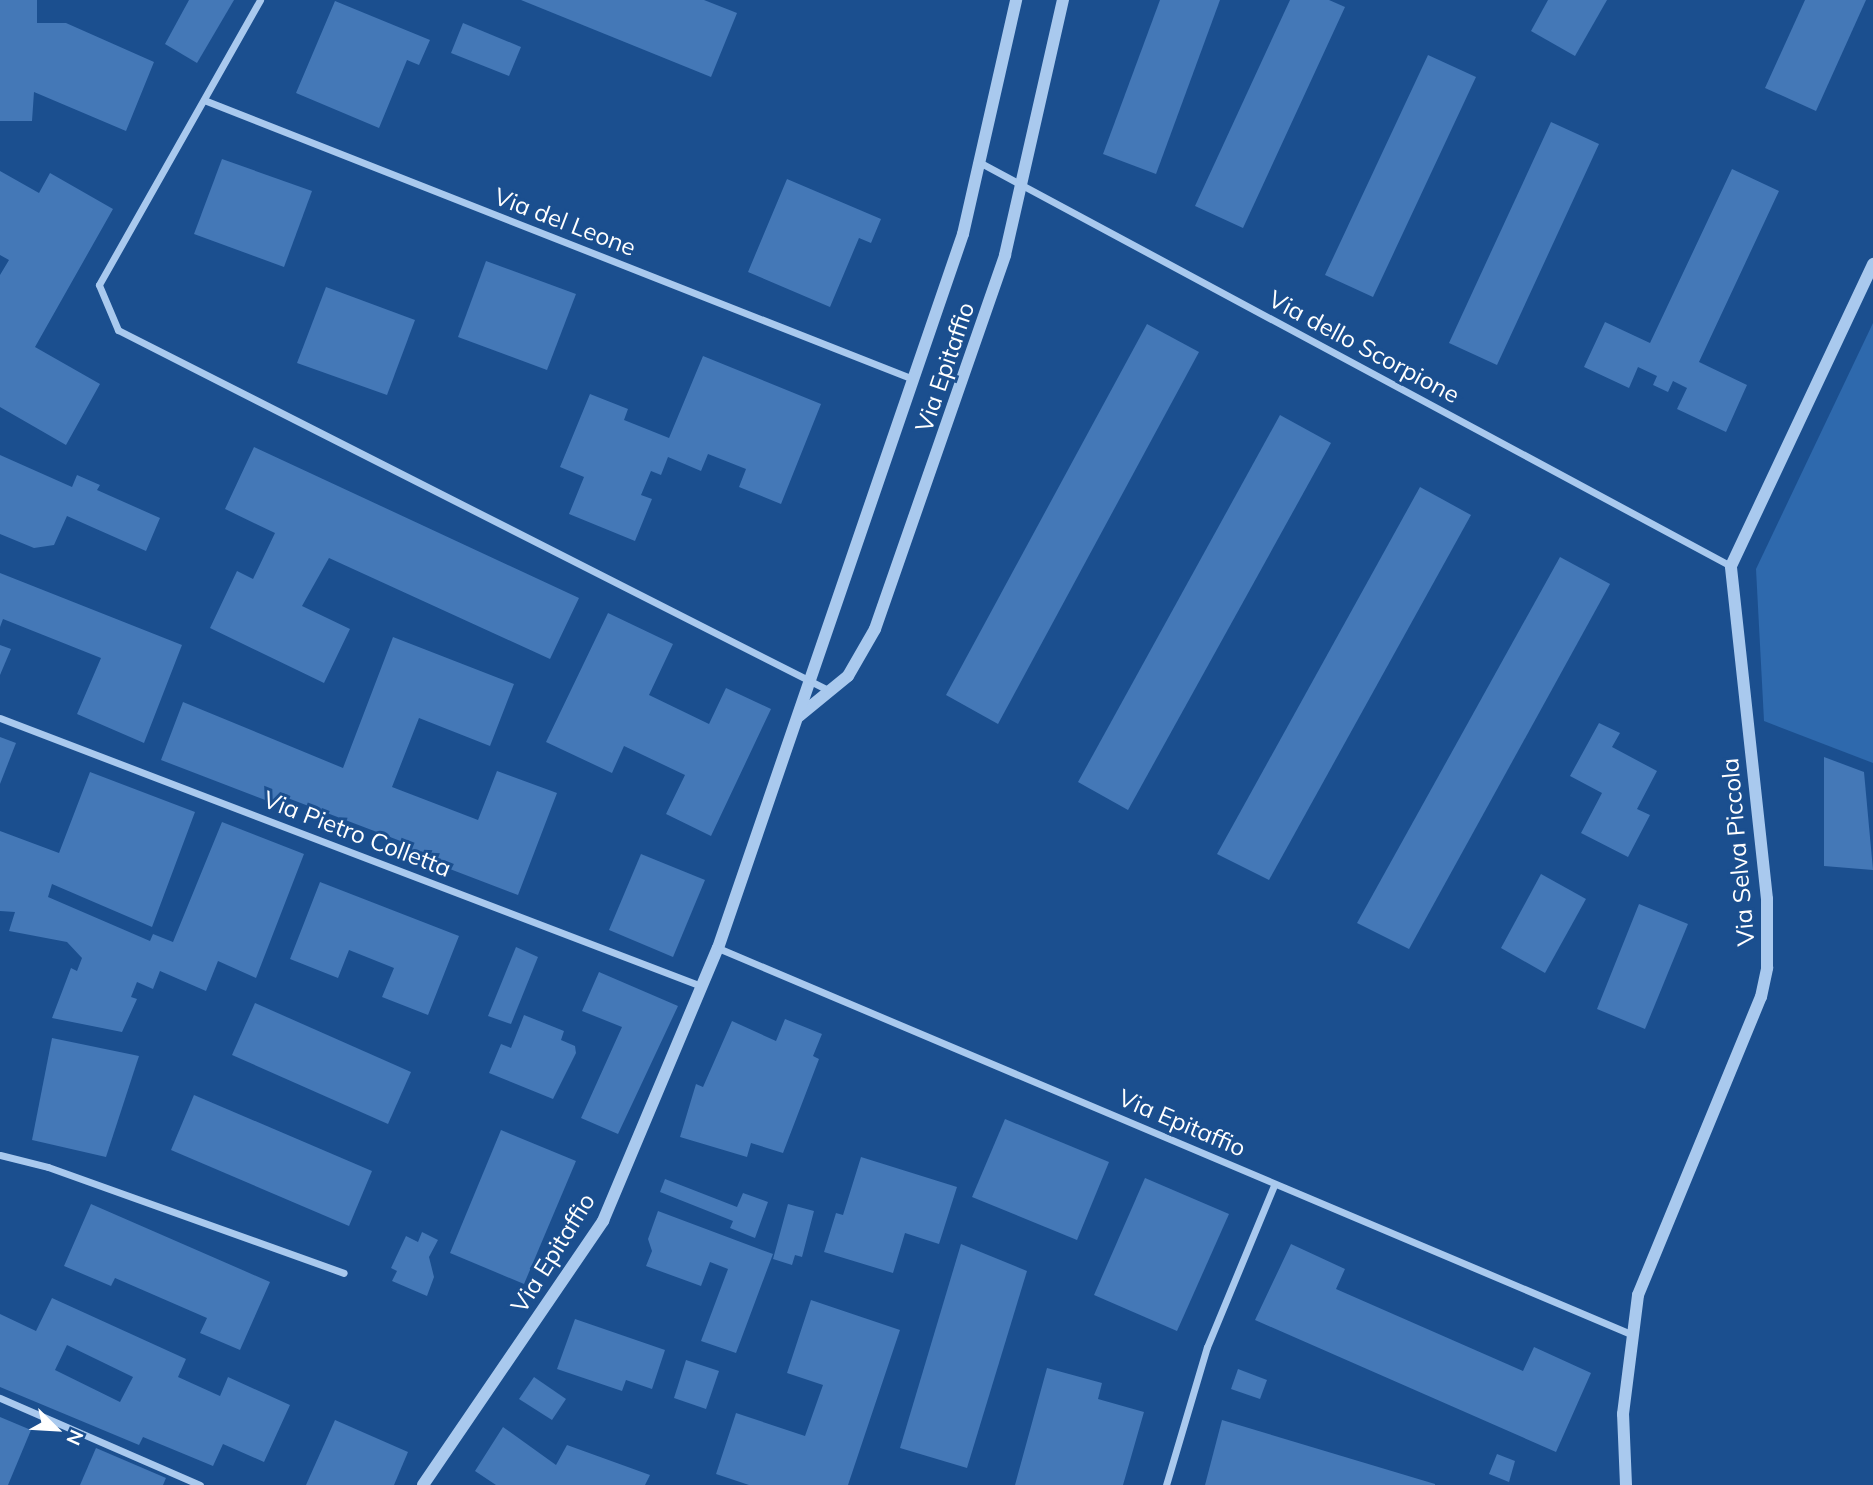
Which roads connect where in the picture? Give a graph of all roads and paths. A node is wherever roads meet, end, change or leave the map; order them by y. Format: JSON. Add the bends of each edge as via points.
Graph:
{"nodes":[{"id":1,"x":260,"y":0,"type":"edge"},
{"id":2,"x":1016,"y":0,"type":"edge"},
{"id":3,"x":1063,"y":0,"type":"edge"},
{"id":4,"x":204,"y":100,"type":"junction"},
{"id":5,"x":979,"y":162,"type":"junction"},
{"id":6,"x":1021,"y":184,"type":"junction"},
{"id":7,"x":1873,"y":264,"type":"edge"},
{"id":8,"x":913,"y":379,"type":"junction"},
{"id":9,"x":1731,"y":566,"type":"junction"},
{"id":10,"x":809,"y":680,"type":"junction"},
{"id":11,"x":830,"y":691,"type":"junction"},
{"id":12,"x":799,"y":716,"type":"junction"},
{"id":13,"x":0,"y":718,"type":"edge"},
{"id":14,"x":718,"y":948,"type":"junction"},
{"id":15,"x":701,"y":986,"type":"junction"},
{"id":16,"x":0,"y":1155,"type":"edge"},
{"id":17,"x":1274,"y":1185,"type":"junction"},
{"id":18,"x":344,"y":1273,"type":"dead end"},
{"id":19,"x":1631,"y":1334,"type":"junction"},
{"id":20,"x":0,"y":1398,"type":"edge"},
{"id":21,"x":200,"y":1485,"type":"edge"},
{"id":22,"x":423,"y":1485,"type":"edge"},
{"id":23,"x":1166,"y":1485,"type":"edge"},
{"id":24,"x":1626,"y":1485,"type":"edge"}],
"edges":[{"from":1,"to":4,"type":"street"},
{"from":2,"to":5,"type":"street","name":"Via Epitaffio"},
{"from":3,"to":6,"type":"street","name":"Via Epitaffio"},
{"from":4,"to":8,"type":"street","name":"Via del Leone"},
{"from":4,"to":10,"type":"street","via":[[99,285],[117,330]]},
{"from":5,"to":6,"type":"street","name":"Via dello Scorpione"},
{"from":5,"to":8,"type":"street","name":"Via Epitaffio","via":[[963,234]]},
{"from":6,"to":9,"type":"street","name":"Via dello Scorpione"},
{"from":6,"to":11,"type":"street","name":"Via Epitaffio","via":[[995,287],[875,629],[848,676]]},
{"from":7,"to":9,"type":"street"},
{"from":8,"to":10,"type":"street","name":"Via Epitaffio"},
{"from":9,"to":19,"type":"street","name":"Via Selva Piccola","via":[[1767,899],[1767,968],[1761,997],[1653,1253]]},
{"from":10,"to":11,"type":"street"},
{"from":10,"to":12,"type":"street","name":"Via Epitaffio"},
{"from":11,"to":12,"type":"street","name":"Via Epitaffio"},
{"from":12,"to":14,"type":"street","name":"Via Epitaffio"},
{"from":13,"to":15,"type":"street","name":"Via Pietro Colletta"},
{"from":14,"to":15,"type":"street","name":"Via Epitaffio"},
{"from":14,"to":17,"type":"street","name":"Via Epitaffio"},
{"from":15,"to":22,"type":"street","name":"Via Epitaffio","via":[[603,1221]]},
{"from":16,"to":18,"type":"street","via":[[48,1167]]},
{"from":17,"to":19,"type":"street","name":"Via Epitaffio"},
{"from":17,"to":23,"type":"street","via":[[1207,1347]]},
{"from":19,"to":24,"type":"street","name":"Via Selva Piccola","via":[[1623,1414]]},
{"from":20,"to":21,"type":"street"}]}
